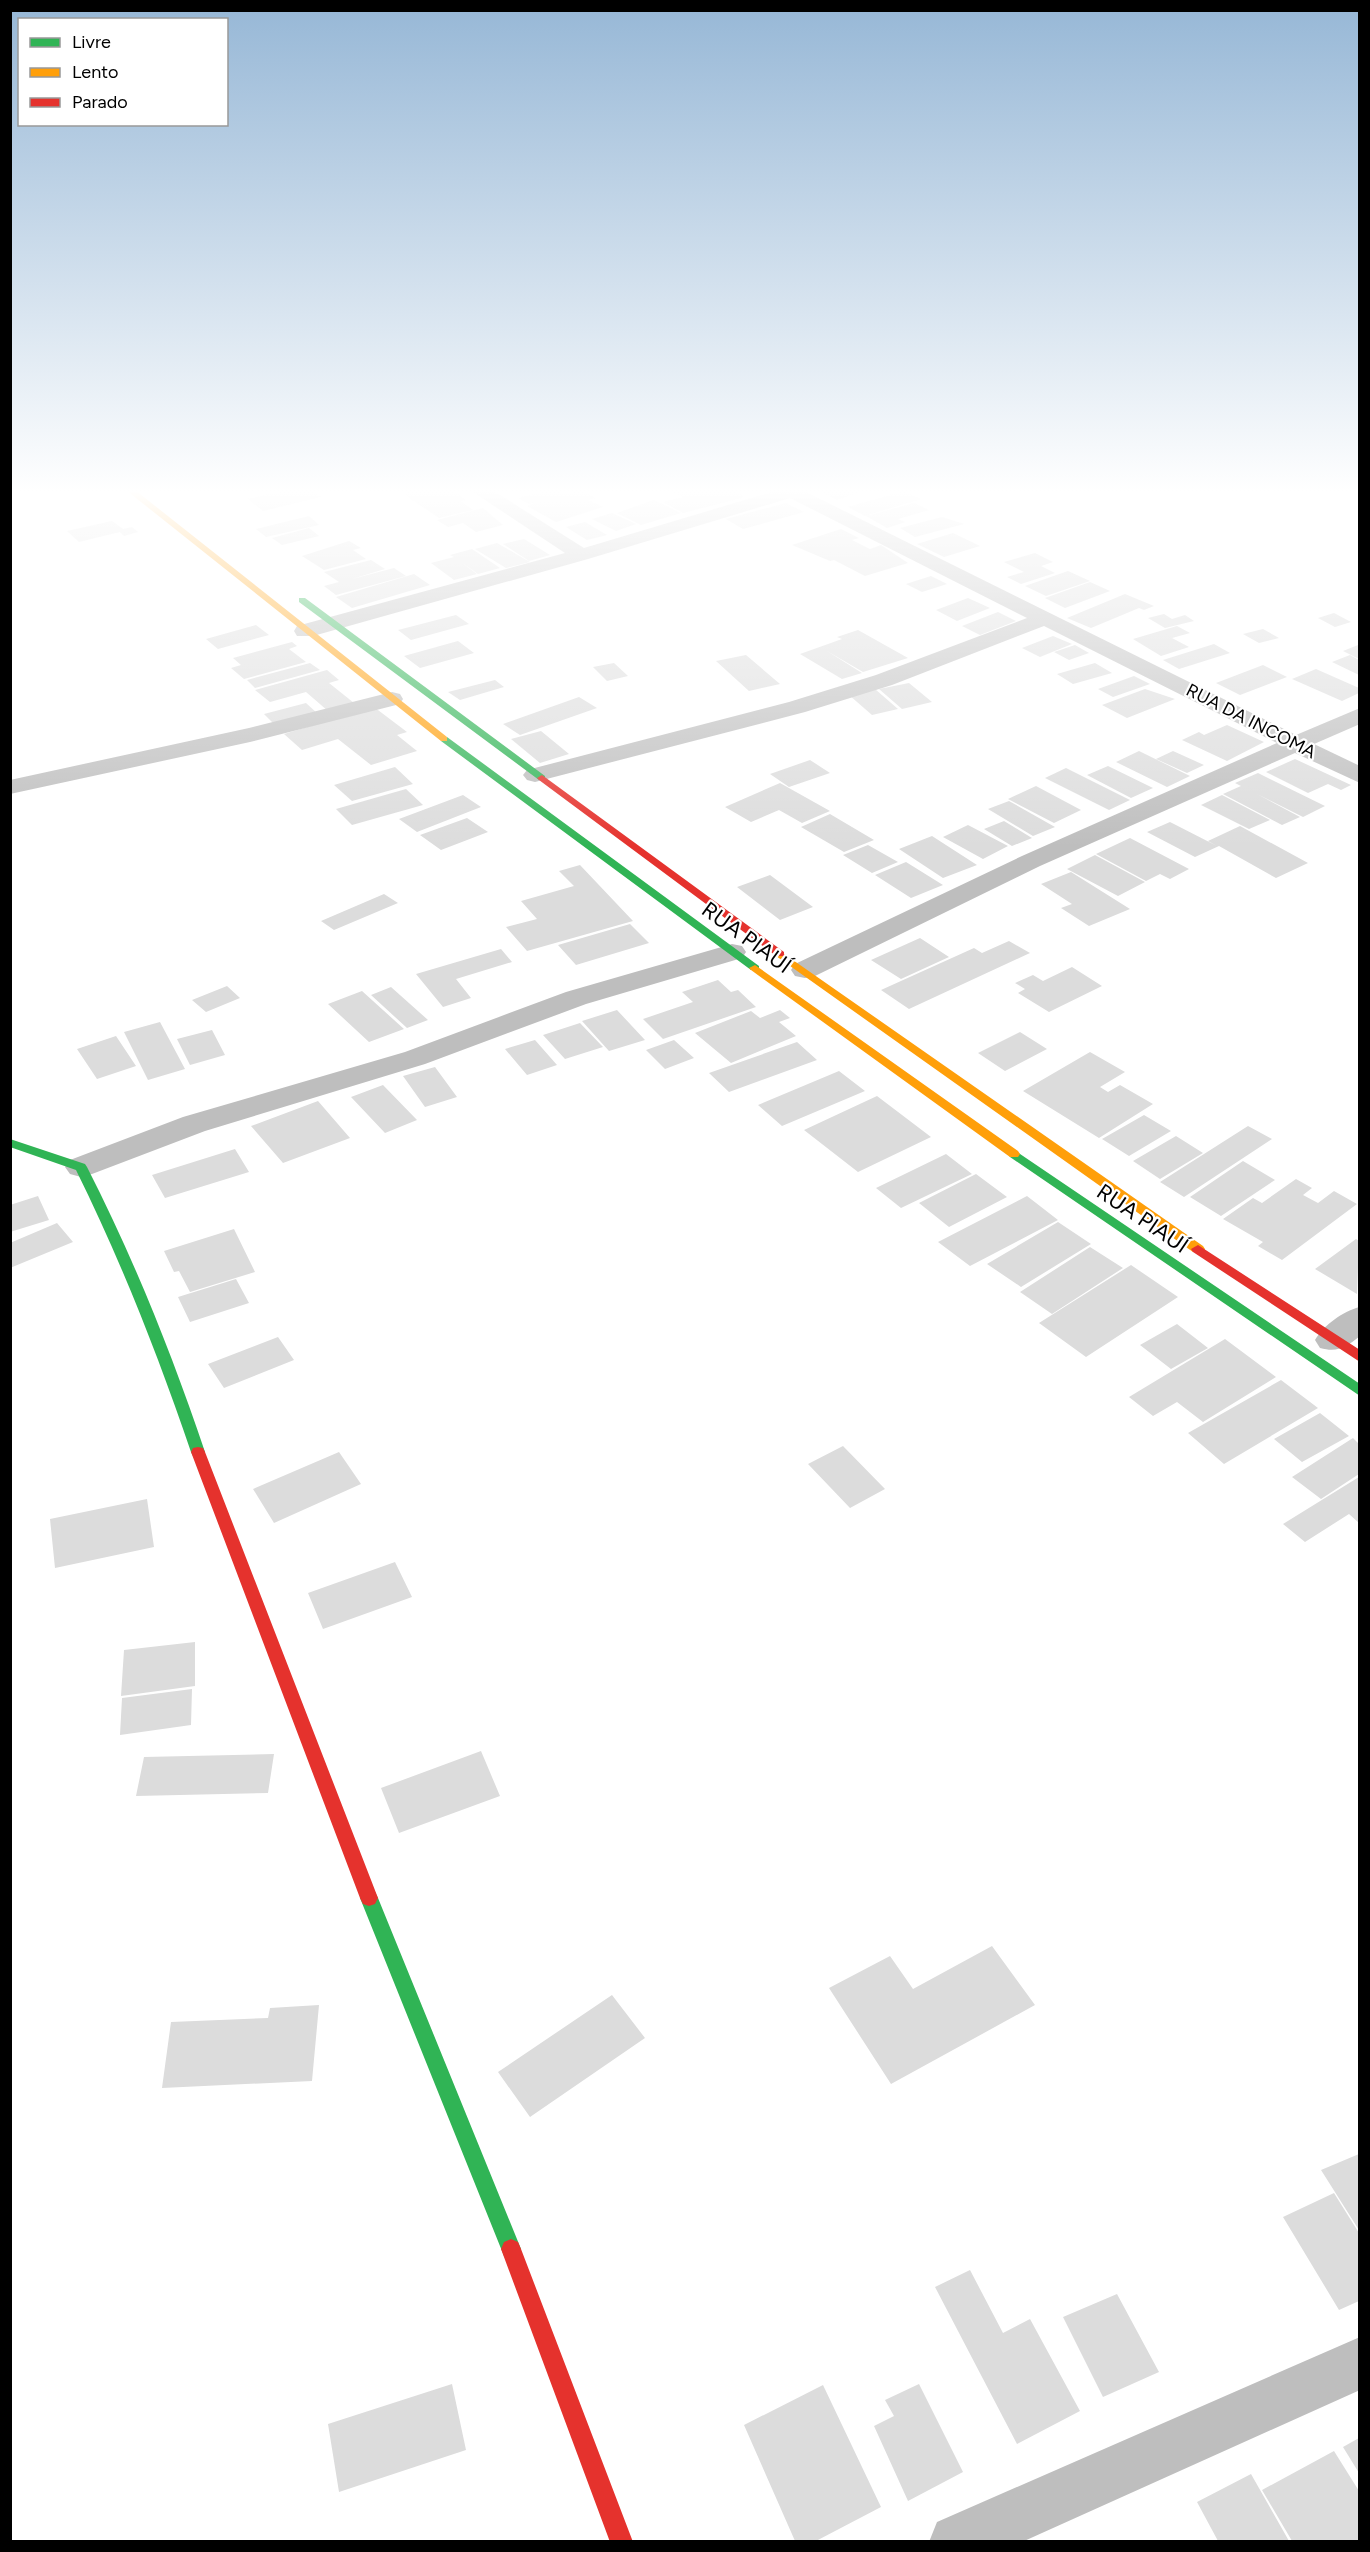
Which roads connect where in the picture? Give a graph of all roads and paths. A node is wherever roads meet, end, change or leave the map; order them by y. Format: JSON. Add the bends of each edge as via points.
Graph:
{"nodes":[{"id":1,"x":278,"y":609,"type":"edge"},
{"id":2,"x":314,"y":609,"type":"edge"},
{"id":3,"x":387,"y":609,"type":"edge"},
{"id":4,"x":1028,"y":609,"type":"edge"},
{"id":5,"x":1046,"y":618,"type":"junction"},
{"id":6,"x":333,"y":624,"type":"junction"},
{"id":7,"x":305,"y":631,"type":"junction"},
{"id":8,"x":392,"y":699,"type":"junction"},
{"id":9,"x":1359,"y":715,"type":"edge"},
{"id":10,"x":1295,"y":744,"type":"junction"},
{"id":11,"x":535,"y":775,"type":"junction"},
{"id":12,"x":1359,"y":776,"type":"edge"},
{"id":13,"x":10,"y":786,"type":"edge"},
{"id":14,"x":732,"y":952,"type":"junction"},
{"id":15,"x":805,"y":970,"type":"junction"},
{"id":16,"x":10,"y":1143,"type":"edge"},
{"id":17,"x":81,"y":1167,"type":"junction"},
{"id":18,"x":1359,"y":1318,"type":"edge"},
{"id":19,"x":1346,"y":1348,"type":"edge"},
{"id":20,"x":1359,"y":1391,"type":"edge"},
{"id":21,"x":1359,"y":2362,"type":"edge"},
{"id":22,"x":622,"y":2541,"type":"edge"},
{"id":23,"x":957,"y":2541,"type":"edge"}],
"edges":[{"from":1,"to":7,"type":"main road","name":"RUA PIAUÍ"},
{"from":2,"to":6,"type":"main road","name":"RUA PIAUÍ"},
{"from":3,"to":6,"type":"street"},
{"from":4,"to":5,"type":"street","name":"RUA DA INCOMA"},
{"from":5,"to":10,"type":"street","name":"RUA DA INCOMA"},
{"from":5,"to":11,"type":"street","via":[[808,704]]},
{"from":6,"to":7,"type":"street"},
{"from":6,"to":11,"type":"main road","name":"RUA PIAUÍ"},
{"from":7,"to":8,"type":"main road","name":"RUA PIAUÍ"},
{"from":8,"to":13,"type":"street","via":[[250,735]]},
{"from":8,"to":14,"type":"main road","name":"RUA PIAUÍ"},
{"from":9,"to":10,"type":"street"},
{"from":10,"to":12,"type":"street","name":"RUA DA INCOMA"},
{"from":10,"to":15,"type":"street","via":[[1031,861]]},
{"from":11,"to":15,"type":"main road","name":"RUA PIAUÍ"},
{"from":14,"to":17,"type":"street","via":[[576,998],[415,1058],[194,1124]]},
{"from":14,"to":20,"type":"main road","name":"RUA PIAUÍ","via":[[934,1100]]},
{"from":15,"to":19,"type":"main road","name":"RUA PIAUÍ","via":[[1217,1263]]},
{"from":16,"to":17,"type":"main road"},
{"from":17,"to":22,"type":"main road","via":[[139,1286],[208,1482]]},
{"from":18,"to":19,"type":"street"},
{"from":21,"to":23,"type":"street"}]}
